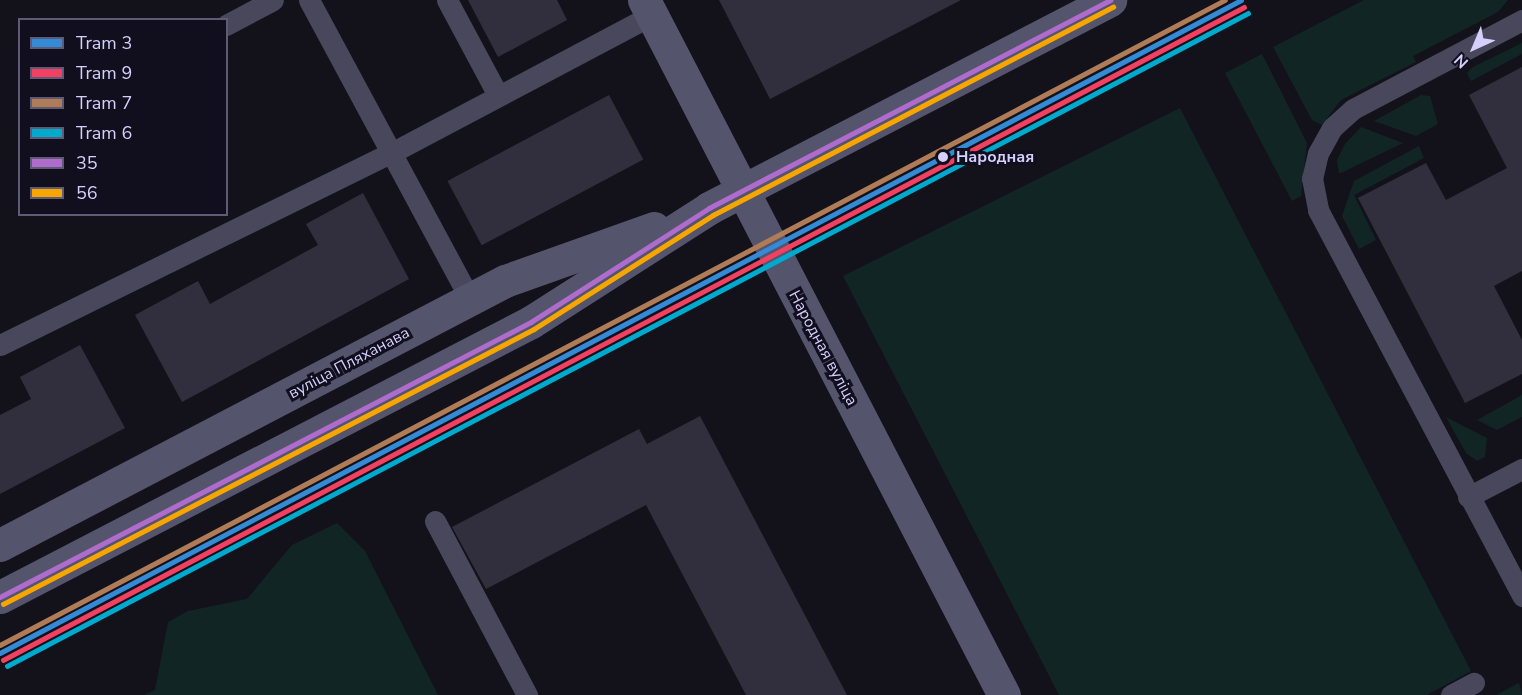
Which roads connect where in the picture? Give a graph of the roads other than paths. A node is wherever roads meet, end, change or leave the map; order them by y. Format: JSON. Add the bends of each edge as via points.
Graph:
{"nodes":[{"id":1,"x":273,"y":0,"type":"edge"},
{"id":2,"x":309,"y":0,"type":"edge"},
{"id":3,"x":447,"y":0,"type":"edge"},
{"id":4,"x":1110,"y":0,"type":"edge"},
{"id":5,"x":648,"y":8,"type":"edge"},
{"id":6,"x":1522,"y":20,"type":"edge"},
{"id":7,"x":228,"y":24,"type":"edge"},
{"id":8,"x":498,"y":95,"type":"junction"},
{"id":9,"x":393,"y":152,"type":"junction"},
{"id":10,"x":742,"y":191,"type":"junction"},
{"id":11,"x":709,"y":208,"type":"junction"},
{"id":12,"x":470,"y":299,"type":"junction"},
{"id":13,"x":0,"y":345,"type":"edge"},
{"id":14,"x":1522,"y":469,"type":"edge"},
{"id":15,"x":1468,"y":496,"type":"junction"},
{"id":16,"x":435,"y":521,"type":"dead end"},
{"id":17,"x":0,"y":545,"type":"edge"},
{"id":18,"x":1522,"y":596,"type":"edge"},
{"id":19,"x":0,"y":597,"type":"edge"},
{"id":20,"x":1474,"y":682,"type":"dead end"},
{"id":21,"x":527,"y":695,"type":"edge"},
{"id":22,"x":1004,"y":695,"type":"edge"},
{"id":23,"x":1451,"y":695,"type":"edge"}],
"edges":[{"from":1,"to":7,"type":"lane"},
{"from":2,"to":9,"type":"lane"},
{"from":3,"to":8,"type":"lane"},
{"from":4,"to":10,"type":"main road","name":"вуліца Пляханава"},
{"from":5,"to":8,"type":"lane"},
{"from":5,"to":10,"type":"main road","name":"Народная вуліца"},
{"from":6,"to":15,"type":"lane","via":[[1353,109],[1332,128],[1318,153],[1312,178],[1318,210]]},
{"from":8,"to":9,"type":"lane"},
{"from":9,"to":12,"type":"lane"},
{"from":9,"to":13,"type":"lane"},
{"from":10,"to":11,"type":"main road","name":"вуліца Пляханава"},
{"from":10,"to":22,"type":"main road","name":"Народная вуліца"},
{"from":11,"to":12,"type":"main road","name":"вуліца Пляханава","via":[[505,281]]},
{"from":11,"to":19,"type":"main road","name":"вуліца Пляханава","via":[[531,322]]},
{"from":12,"to":17,"type":"main road","name":"вуліца Пляханава"},
{"from":14,"to":15,"type":"lane"},
{"from":15,"to":18,"type":"lane"},
{"from":16,"to":21,"type":"lane"},
{"from":20,"to":23,"type":"lane"}]}
